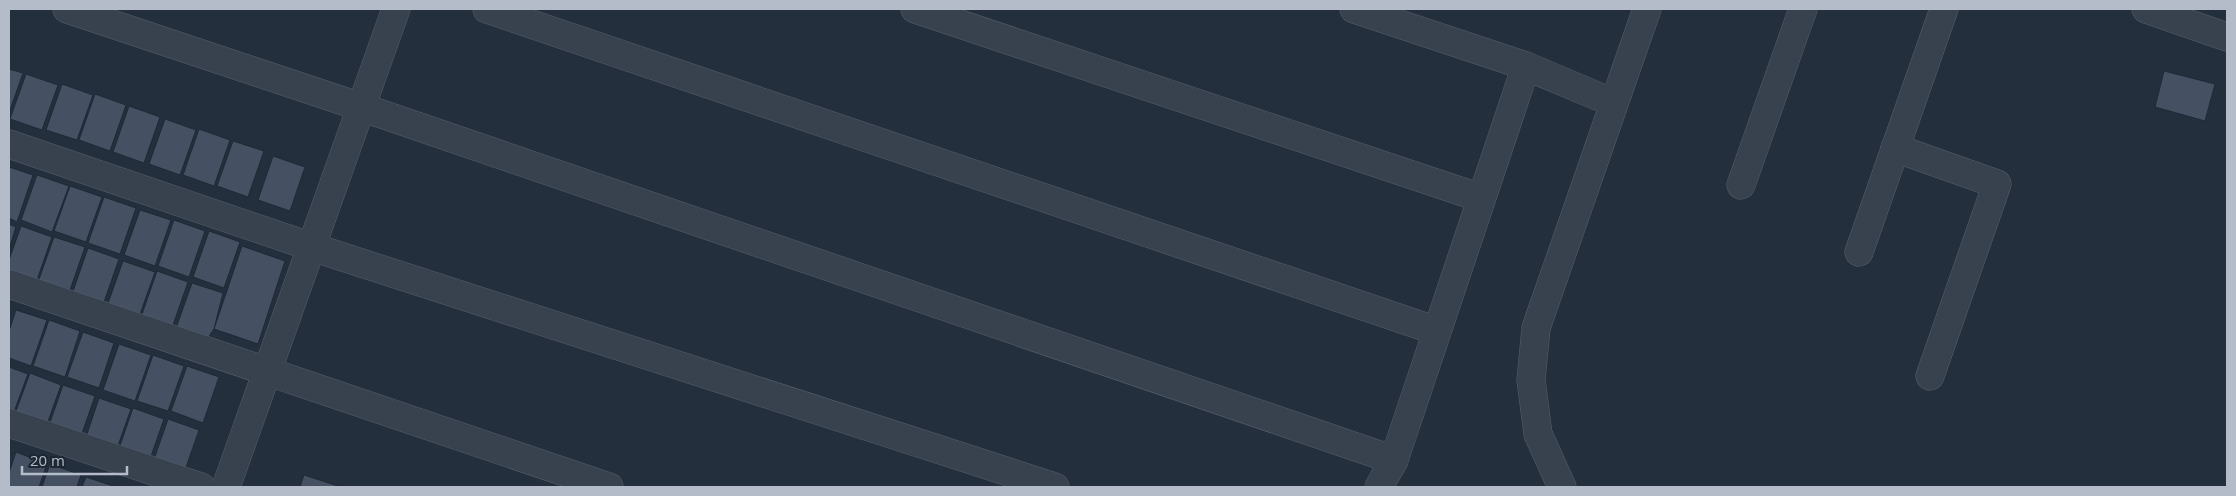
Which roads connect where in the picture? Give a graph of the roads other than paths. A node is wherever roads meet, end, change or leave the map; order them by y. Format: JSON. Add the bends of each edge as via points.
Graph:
{"nodes":[{"id":1,"x":67,"y":9,"type":"edge"},
{"id":2,"x":396,"y":9,"type":"edge"},
{"id":3,"x":487,"y":9,"type":"edge"},
{"id":4,"x":915,"y":9,"type":"edge"},
{"id":5,"x":1354,"y":9,"type":"edge"},
{"id":6,"x":1647,"y":9,"type":"edge"},
{"id":7,"x":1802,"y":9,"type":"edge"},
{"id":8,"x":1944,"y":9,"type":"edge"},
{"id":9,"x":2146,"y":9,"type":"edge"},
{"id":10,"x":2227,"y":37,"type":"edge"},
{"id":11,"x":1526,"y":66,"type":"junction"},
{"id":12,"x":1597,"y":96,"type":"dead end"},
{"id":13,"x":361,"y":107,"type":"junction"},
{"id":14,"x":9,"y":144,"type":"edge"},
{"id":15,"x":1896,"y":148,"type":"junction"},
{"id":16,"x":1741,"y":184,"type":"dead end"},
{"id":17,"x":1481,"y":198,"type":"junction"},
{"id":18,"x":312,"y":247,"type":"junction"},
{"id":19,"x":1859,"y":252,"type":"dead end"},
{"id":20,"x":9,"y":284,"type":"edge"},
{"id":21,"x":1436,"y":332,"type":"junction"},
{"id":22,"x":266,"y":371,"type":"junction"},
{"id":23,"x":1930,"y":376,"type":"dead end"},
{"id":24,"x":9,"y":423,"type":"edge"},
{"id":25,"x":1394,"y":460,"type":"junction"},
{"id":26,"x":201,"y":487,"type":"edge"},
{"id":27,"x":226,"y":487,"type":"edge"},
{"id":28,"x":609,"y":487,"type":"edge"},
{"id":29,"x":1055,"y":487,"type":"edge"},
{"id":30,"x":1379,"y":487,"type":"edge"},
{"id":31,"x":1562,"y":487,"type":"edge"}],
"edges":[{"from":1,"to":13,"type":"street"},
{"from":2,"to":13,"type":"street"},
{"from":3,"to":21,"type":"street"},
{"from":4,"to":17,"type":"street"},
{"from":5,"to":11,"type":"street"},
{"from":6,"to":31,"type":"street","via":[[1536,328],[1531,380],[1538,434]]},
{"from":7,"to":16,"type":"street"},
{"from":8,"to":15,"type":"street"},
{"from":9,"to":10,"type":"street"},
{"from":11,"to":12,"type":"street"},
{"from":11,"to":17,"type":"street"},
{"from":13,"to":18,"type":"street"},
{"from":13,"to":25,"type":"street"},
{"from":14,"to":18,"type":"street"},
{"from":15,"to":19,"type":"street"},
{"from":15,"to":23,"type":"street","via":[[1997,184]]},
{"from":17,"to":21,"type":"street"},
{"from":18,"to":22,"type":"street"},
{"from":18,"to":29,"type":"street"},
{"from":20,"to":22,"type":"street"},
{"from":21,"to":25,"type":"street"},
{"from":22,"to":27,"type":"street"},
{"from":22,"to":28,"type":"street"},
{"from":24,"to":26,"type":"street"},
{"from":25,"to":30,"type":"street"}]}
